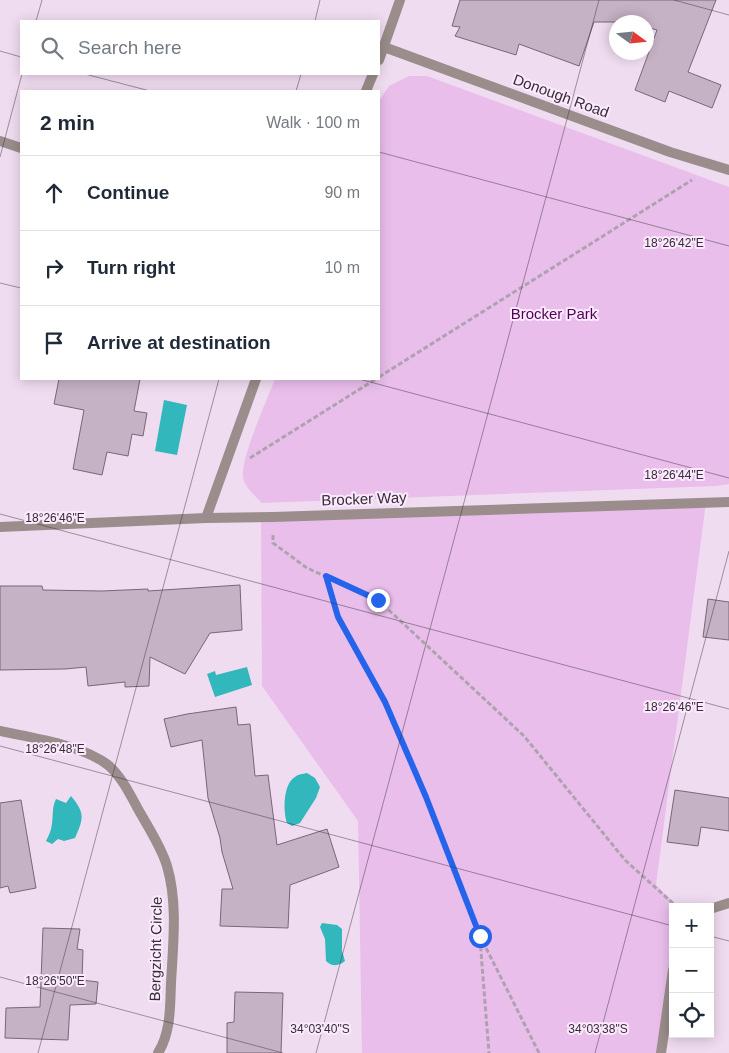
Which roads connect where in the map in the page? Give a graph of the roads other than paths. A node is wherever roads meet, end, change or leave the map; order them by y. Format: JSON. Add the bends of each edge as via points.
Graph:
{"nodes":[{"id":1,"x":400,"y":0,"type":"edge"},
{"id":2,"x":384,"y":48,"type":"junction"},
{"id":3,"x":380,"y":58,"type":"edge"},
{"id":4,"x":373,"y":75,"type":"edge"},
{"id":5,"x":366,"y":90,"type":"edge"},
{"id":6,"x":0,"y":140,"type":"edge"},
{"id":7,"x":20,"y":148,"type":"edge"},
{"id":8,"x":729,"y":170,"type":"edge"},
{"id":9,"x":256,"y":380,"type":"edge"},
{"id":10,"x":729,"y":502,"type":"edge"},
{"id":11,"x":206,"y":518,"type":"junction"},
{"id":12,"x":0,"y":527,"type":"edge"},
{"id":13,"x":0,"y":731,"type":"edge"},
{"id":14,"x":729,"y":903,"type":"edge"},
{"id":15,"x":714,"y":908,"type":"edge"},
{"id":16,"x":670,"y":993,"type":"edge"},
{"id":17,"x":158,"y":1053,"type":"edge"},
{"id":18,"x":661,"y":1053,"type":"edge"}],
"edges":[{"from":1,"to":2,"type":"street"},
{"from":2,"to":3,"type":"street"},
{"from":2,"to":8,"type":"street","name":"Donough Road"},
{"from":4,"to":5,"type":"street"},
{"from":6,"to":7,"type":"street"},
{"from":9,"to":11,"type":"street"},
{"from":10,"to":11,"type":"street","name":"Brocker Way"},
{"from":11,"to":12,"type":"street","name":"Brocker Way"},
{"from":13,"to":17,"type":"street","name":"Bergzicht Circle","via":[[56,743],[92,755],[108,766],[126,787],[149,829],[166,865],[172,891],[174,937],[170,1012]]},
{"from":14,"to":15,"type":"street"},
{"from":16,"to":18,"type":"street"}]}
